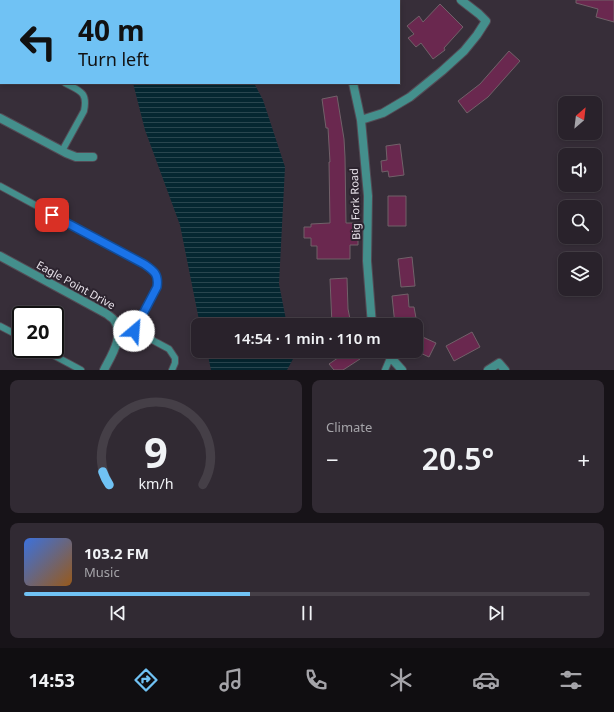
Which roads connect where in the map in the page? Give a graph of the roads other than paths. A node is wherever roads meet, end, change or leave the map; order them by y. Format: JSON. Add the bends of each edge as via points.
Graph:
{"nodes":[{"id":1,"x":461,"y":0,"type":"edge"},
{"id":2,"x":67,"y":84,"type":"edge"},
{"id":3,"x":353,"y":84,"type":"edge"},
{"id":4,"x":0,"y":118,"type":"edge"},
{"id":5,"x":361,"y":120,"type":"junction"},
{"id":6,"x":62,"y":151,"type":"junction"},
{"id":7,"x":93,"y":157,"type":"dead end"},
{"id":8,"x":0,"y":186,"type":"edge"},
{"id":9,"x":0,"y":256,"type":"edge"},
{"id":10,"x":371,"y":318,"type":"edge"},
{"id":11,"x":0,"y":326,"type":"edge"},
{"id":12,"x":117,"y":327,"type":"junction"},
{"id":13,"x":134,"y":331,"type":"junction"},
{"id":14,"x":12,"y":333,"type":"edge"},
{"id":15,"x":59,"y":358,"type":"edge"},
{"id":16,"x":390,"y":358,"type":"joint"},
{"id":17,"x":81,"y":370,"type":"edge"},
{"id":18,"x":104,"y":370,"type":"edge"},
{"id":19,"x":172,"y":370,"type":"edge"},
{"id":20,"x":385,"y":370,"type":"edge"},
{"id":21,"x":402,"y":370,"type":"edge"},
{"id":22,"x":488,"y":370,"type":"edge"},
{"id":23,"x":505,"y":370,"type":"edge"}],
"edges":[{"from":1,"to":5,"type":"street","via":[[486,21],[477,35],[442,71],[410,97],[383,113]]},
{"from":2,"to":6,"type":"lane","via":[[82,92],[85,105],[84,112]]},
{"from":3,"to":5,"type":"street","name":"Big Fork Road"},
{"from":4,"to":6,"type":"street"},
{"from":5,"to":10,"type":"street","name":"Big Fork Road","via":[[368,196],[367,261]]},
{"from":6,"to":7,"type":"street","via":[[76,157]]},
{"from":8,"to":13,"type":"lane","via":[[151,269],[158,281],[157,287]]},
{"from":9,"to":12,"type":"street","name":"Eagle Point Drive","via":[[107,314]]},
{"from":11,"to":14,"type":"lane"},
{"from":12,"to":13,"type":"lane","via":[[128,327]]},
{"from":12,"to":18,"type":"street","name":"Eagle Point Drive","via":[[116,347]]},
{"from":13,"to":19,"type":"lane","via":[[169,349],[175,358]]},
{"from":15,"to":17,"type":"lane"},
{"from":16,"to":20,"type":"lane"},
{"from":16,"to":21,"type":"street"},
{"from":22,"to":23,"type":"street","via":[[499,363]]}]}
